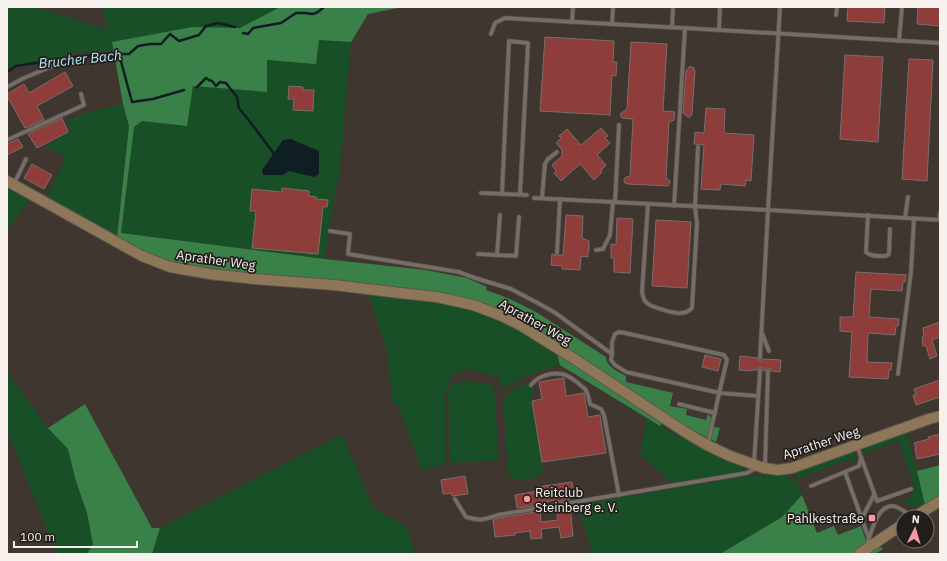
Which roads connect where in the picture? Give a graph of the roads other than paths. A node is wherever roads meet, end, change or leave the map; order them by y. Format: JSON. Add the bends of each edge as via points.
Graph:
{"nodes":[{"id":1,"x":573,"y":7,"type":"edge"},
{"id":2,"x":613,"y":7,"type":"edge"},
{"id":3,"x":673,"y":7,"type":"edge"},
{"id":4,"x":720,"y":7,"type":"edge"},
{"id":5,"x":780,"y":7,"type":"edge"},
{"id":6,"x":837,"y":7,"type":"edge"},
{"id":7,"x":902,"y":7,"type":"edge"},
{"id":8,"x":836,"y":15,"type":"dead end"},
{"id":9,"x":572,"y":22,"type":"junction"},
{"id":10,"x":612,"y":24,"type":"junction"},
{"id":11,"x":672,"y":28,"type":"junction"},
{"id":12,"x":685,"y":28,"type":"junction"},
{"id":13,"x":719,"y":30,"type":"junction"},
{"id":14,"x":491,"y":34,"type":"dead end"},
{"id":15,"x":778,"y":34,"type":"junction"},
{"id":16,"x":899,"y":41,"type":"junction"},
{"id":17,"x":940,"y":44,"type":"edge"},
{"id":18,"x":55,"y":65,"type":"dead end"},
{"id":19,"x":7,"y":87,"type":"edge"},
{"id":20,"x":81,"y":94,"type":"dead end"},
{"id":21,"x":619,"y":125,"type":"dead end"},
{"id":22,"x":7,"y":140,"type":"edge"},
{"id":23,"x":698,"y":147,"type":"dead end"},
{"id":24,"x":557,"y":152,"type":"dead end"},
{"id":25,"x":26,"y":159,"type":"dead end"},
{"id":26,"x":10,"y":183,"type":"edge"},
{"id":27,"x":481,"y":193,"type":"dead end"},
{"id":28,"x":502,"y":194,"type":"junction"},
{"id":29,"x":520,"y":194,"type":"junction"},
{"id":30,"x":527,"y":195,"type":"dead end"},
{"id":31,"x":908,"y":197,"type":"dead end"},
{"id":32,"x":534,"y":198,"type":"dead end"},
{"id":33,"x":542,"y":198,"type":"junction"},
{"id":34,"x":560,"y":199,"type":"junction"},
{"id":35,"x":614,"y":202,"type":"junction"},
{"id":36,"x":648,"y":204,"type":"junction"},
{"id":37,"x":674,"y":206,"type":"junction"},
{"id":38,"x":695,"y":207,"type":"junction"},
{"id":39,"x":768,"y":210,"type":"junction"},
{"id":40,"x":940,"y":213,"type":"edge"},
{"id":41,"x":500,"y":215,"type":"dead end"},
{"id":42,"x":868,"y":215,"type":"junction"},
{"id":43,"x":519,"y":218,"type":"dead end"},
{"id":44,"x":905,"y":218,"type":"junction"},
{"id":45,"x":914,"y":218,"type":"junction"},
{"id":46,"x":940,"y":220,"type":"edge"},
{"id":47,"x":890,"y":228,"type":"dead end"},
{"id":48,"x":330,"y":231,"type":"dead end"},
{"id":49,"x":596,"y":250,"type":"dead end"},
{"id":50,"x":557,"y":253,"type":"dead end"},
{"id":51,"x":478,"y":254,"type":"dead end"},
{"id":52,"x":497,"y":255,"type":"junction"},
{"id":53,"x":762,"y":332,"type":"junction"},
{"id":54,"x":769,"y":351,"type":"dead end"},
{"id":55,"x":612,"y":354,"type":"junction"},
{"id":56,"x":760,"y":358,"type":"dead end"},
{"id":57,"x":760,"y":370,"type":"dead end"},
{"id":58,"x":768,"y":371,"type":"dead end"},
{"id":59,"x":898,"y":374,"type":"dead end"},
{"id":60,"x":759,"y":380,"type":"junction"},
{"id":61,"x":768,"y":380,"type":"junction"},
{"id":62,"x":531,"y":385,"type":"dead end"},
{"id":63,"x":720,"y":394,"type":"junction"},
{"id":64,"x":758,"y":396,"type":"junction"},
{"id":65,"x":680,"y":404,"type":"dead end"},
{"id":66,"x":715,"y":413,"type":"junction"},
{"id":67,"x":940,"y":416,"type":"edge"},
{"id":68,"x":707,"y":445,"type":"junction"},
{"id":69,"x":857,"y":445,"type":"junction"},
{"id":70,"x":861,"y":457,"type":"junction"},
{"id":71,"x":759,"y":466,"type":"junction"},
{"id":72,"x":845,"y":472,"type":"junction"},
{"id":73,"x":811,"y":486,"type":"dead end"},
{"id":74,"x":911,"y":489,"type":"dead end"},
{"id":75,"x":619,"y":494,"type":"junction"},
{"id":76,"x":874,"y":495,"type":"junction"},
{"id":77,"x":455,"y":499,"type":"dead end"},
{"id":78,"x":940,"y":501,"type":"edge"},
{"id":79,"x":901,"y":509,"type":"edge"},
{"id":80,"x":926,"y":509,"type":"edge"},
{"id":81,"x":862,"y":518,"type":"junction"},
{"id":82,"x":895,"y":529,"type":"edge"},
{"id":83,"x":869,"y":539,"type":"junction"},
{"id":84,"x":862,"y":552,"type":"edge"}],
"edges":[{"from":1,"to":9,"type":"lane"},
{"from":2,"to":10,"type":"lane"},
{"from":3,"to":11,"type":"lane"},
{"from":4,"to":13,"type":"lane"},
{"from":5,"to":15,"type":"lane"},
{"from":6,"to":8,"type":"lane"},
{"from":7,"to":16,"type":"lane"},
{"from":9,"to":10,"type":"lane"},
{"from":9,"to":14,"type":"lane","via":[[505,18],[494,23]]},
{"from":10,"to":11,"type":"lane"},
{"from":11,"to":12,"type":"lane"},
{"from":12,"to":13,"type":"lane"},
{"from":12,"to":37,"type":"lane"},
{"from":13,"to":15,"type":"lane"},
{"from":15,"to":16,"type":"lane"},
{"from":15,"to":39,"type":"lane"},
{"from":16,"to":17,"type":"lane"},
{"from":18,"to":19,"type":"lane"},
{"from":20,"to":22,"type":"lane","via":[[84,104]]},
{"from":21,"to":35,"type":"lane"},
{"from":23,"to":38,"type":"lane"},
{"from":24,"to":33,"type":"lane","via":[[545,164]]},
{"from":25,"to":26,"type":"lane"},
{"from":26,"to":68,"type":"street","name":"Aprather Weg","via":[[142,256],[170,267],[225,276],[437,297],[489,310],[520,325],[580,362]]},
{"from":27,"to":28,"type":"lane"},
{"from":28,"to":29,"type":"lane"},
{"from":28,"to":29,"type":"lane","via":[[509,41],[528,43]]},
{"from":29,"to":30,"type":"lane"},
{"from":31,"to":44,"type":"lane"},
{"from":32,"to":33,"type":"lane"},
{"from":33,"to":34,"type":"lane"},
{"from":34,"to":35,"type":"lane"},
{"from":34,"to":50,"type":"lane"},
{"from":35,"to":36,"type":"lane"},
{"from":35,"to":49,"type":"lane","via":[[610,236],[603,249]]},
{"from":36,"to":37,"type":"lane"},
{"from":36,"to":38,"type":"lane","via":[[643,298],[650,306],[680,314],[692,308],[697,223]]},
{"from":37,"to":38,"type":"lane"},
{"from":38,"to":39,"type":"lane"},
{"from":39,"to":42,"type":"lane"},
{"from":39,"to":53,"type":"lane"},
{"from":40,"to":46,"type":"lane"},
{"from":41,"to":52,"type":"lane"},
{"from":42,"to":44,"type":"lane"},
{"from":42,"to":47,"type":"lane","via":[[868,254],[888,254]]},
{"from":43,"to":52,"type":"lane","via":[[516,256]]},
{"from":44,"to":45,"type":"lane"},
{"from":45,"to":46,"type":"lane"},
{"from":45,"to":59,"type":"lane","via":[[911,272]]},
{"from":48,"to":55,"type":"lane","via":[[350,234],[348,254],[460,272],[511,289],[554,312]]},
{"from":51,"to":52,"type":"lane"},
{"from":53,"to":54,"type":"lane"},
{"from":53,"to":56,"type":"lane"},
{"from":55,"to":63,"type":"lane","via":[[611,360],[626,372]]},
{"from":55,"to":63,"type":"lane","via":[[612,342],[615,334],[619,332],[724,355],[727,360]]},
{"from":57,"to":60,"type":"lane"},
{"from":58,"to":61,"type":"lane"},
{"from":60,"to":61,"type":"lane"},
{"from":60,"to":64,"type":"lane"},
{"from":61,"to":71,"type":"lane"},
{"from":62,"to":75,"type":"lane","via":[[542,376],[562,374],[575,380],[585,389],[590,404],[601,409],[604,415]]},
{"from":63,"to":64,"type":"lane"},
{"from":63,"to":66,"type":"lane"},
{"from":64,"to":71,"type":"lane"},
{"from":65,"to":66,"type":"lane"},
{"from":66,"to":68,"type":"lane"},
{"from":67,"to":69,"type":"street","name":"Aprather Weg"},
{"from":68,"to":71,"type":"street","name":"Aprather Weg"},
{"from":69,"to":70,"type":"lane"},
{"from":69,"to":71,"type":"street","name":"Aprather Weg","via":[[792,468],[778,470]]},
{"from":70,"to":72,"type":"lane","via":[[859,466]]},
{"from":70,"to":76,"type":"lane"},
{"from":71,"to":75,"type":"lane","via":[[747,473]]},
{"from":72,"to":73,"type":"lane"},
{"from":72,"to":81,"type":"lane"},
{"from":74,"to":76,"type":"lane","via":[[877,501]]},
{"from":75,"to":77,"type":"lane","via":[[498,515],[484,520],[466,517]]},
{"from":76,"to":81,"type":"lane"},
{"from":78,"to":80,"type":"street"},
{"from":79,"to":83,"type":"lane","via":[[892,506],[884,508]]},
{"from":81,"to":83,"type":"lane"},
{"from":82,"to":84,"type":"street"},
{"from":83,"to":84,"type":"lane"}]}
